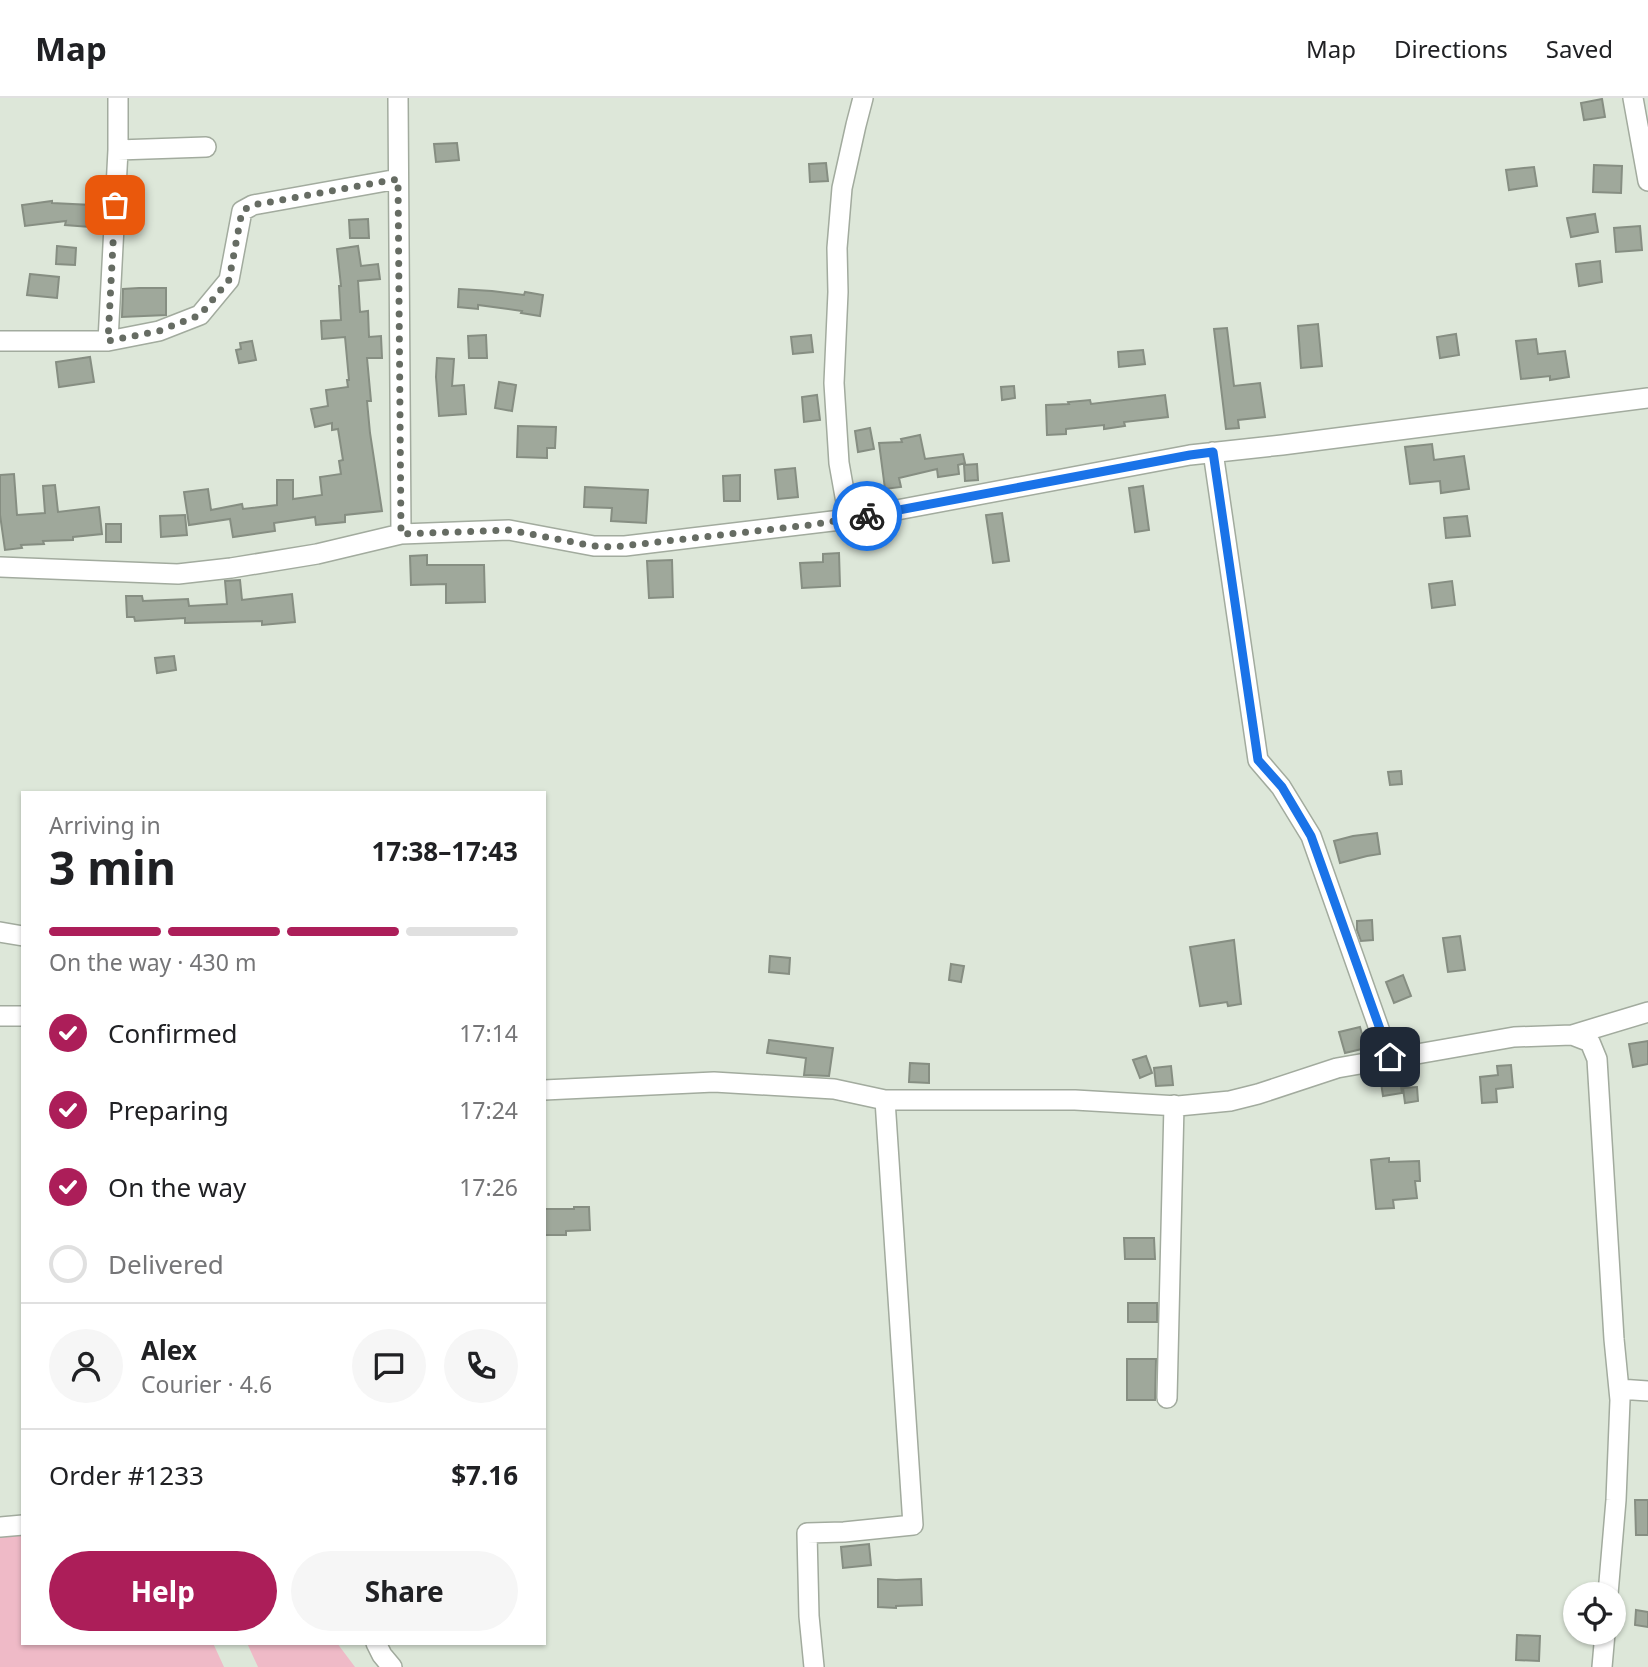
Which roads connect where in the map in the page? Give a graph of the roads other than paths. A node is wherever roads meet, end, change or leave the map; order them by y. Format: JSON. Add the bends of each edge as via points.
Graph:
{"nodes":[{"id":1,"x":118,"y":98,"type":"edge"},
{"id":2,"x":398,"y":98,"type":"edge"},
{"id":3,"x":863,"y":98,"type":"edge"},
{"id":4,"x":1633,"y":98,"type":"edge"},
{"id":5,"x":206,"y":148,"type":"dead end"},
{"id":6,"x":118,"y":150,"type":"junction"},
{"id":7,"x":398,"y":179,"type":"junction"},
{"id":8,"x":1648,"y":181,"type":"edge"},
{"id":9,"x":0,"y":341,"type":"edge"},
{"id":10,"x":108,"y":341,"type":"junction"},
{"id":11,"x":1648,"y":398,"type":"edge"},
{"id":12,"x":1213,"y":452,"type":"junction"},
{"id":13,"x":849,"y":519,"type":"junction"},
{"id":14,"x":401,"y":534,"type":"junction"},
{"id":15,"x":0,"y":567,"type":"edge"},
{"id":16,"x":0,"y":932,"type":"edge"},
{"id":17,"x":21,"y":936,"type":"edge"},
{"id":18,"x":1648,"y":1012,"type":"edge"},
{"id":19,"x":0,"y":1016,"type":"edge"},
{"id":20,"x":21,"y":1016,"type":"edge"},
{"id":21,"x":1572,"y":1035,"type":"junction"},
{"id":22,"x":1390,"y":1057,"type":"junction"},
{"id":23,"x":546,"y":1090,"type":"edge"},
{"id":24,"x":886,"y":1100,"type":"junction"},
{"id":25,"x":1174,"y":1105,"type":"junction"},
{"id":26,"x":1619,"y":1389,"type":"junction"},
{"id":27,"x":1648,"y":1391,"type":"edge"},
{"id":28,"x":1167,"y":1398,"type":"dead end"},
{"id":29,"x":21,"y":1525,"type":"edge"},
{"id":30,"x":0,"y":1527,"type":"edge"},
{"id":31,"x":1609,"y":1582,"type":"edge"},
{"id":32,"x":377,"y":1645,"type":"edge"},
{"id":33,"x":1604,"y":1645,"type":"edge"},
{"id":34,"x":392,"y":1667,"type":"edge"},
{"id":35,"x":814,"y":1667,"type":"edge"},
{"id":36,"x":1602,"y":1667,"type":"edge"}],
"edges":[{"from":1,"to":6,"type":"street"},
{"from":2,"to":7,"type":"street"},
{"from":3,"to":13,"type":"street","via":[[838,216],[834,383],[839,463]]},
{"from":4,"to":8,"type":"street"},
{"from":5,"to":6,"type":"street"},
{"from":6,"to":10,"type":"street"},
{"from":7,"to":10,"type":"street","via":[[253,205],[242,211],[229,280],[200,315],[159,331]]},
{"from":7,"to":14,"type":"street"},
{"from":9,"to":10,"type":"street"},
{"from":11,"to":12,"type":"street"},
{"from":12,"to":13,"type":"street"},
{"from":12,"to":22,"type":"street","via":[[1258,760],[1282,787],[1311,836]]},
{"from":13,"to":14,"type":"street","via":[[613,547],[509,530]]},
{"from":14,"to":15,"type":"street","via":[[317,554],[178,574]]},
{"from":16,"to":17,"type":"street"},
{"from":18,"to":21,"type":"street"},
{"from":19,"to":20,"type":"street"},
{"from":21,"to":22,"type":"street","via":[[1514,1037]]},
{"from":21,"to":26,"type":"street","via":[[1590,1042],[1597,1059]]},
{"from":22,"to":25,"type":"street","via":[[1336,1068],[1230,1101]]},
{"from":23,"to":24,"type":"street","via":[[714,1082],[834,1089]]},
{"from":24,"to":25,"type":"street"},
{"from":24,"to":35,"type":"street","via":[[913,1525],[807,1533]]},
{"from":25,"to":28,"type":"street"},
{"from":26,"to":27,"type":"street"},
{"from":26,"to":31,"type":"street"},
{"from":29,"to":30,"type":"street"},
{"from":32,"to":34,"type":"street"},
{"from":33,"to":36,"type":"street"}]}
